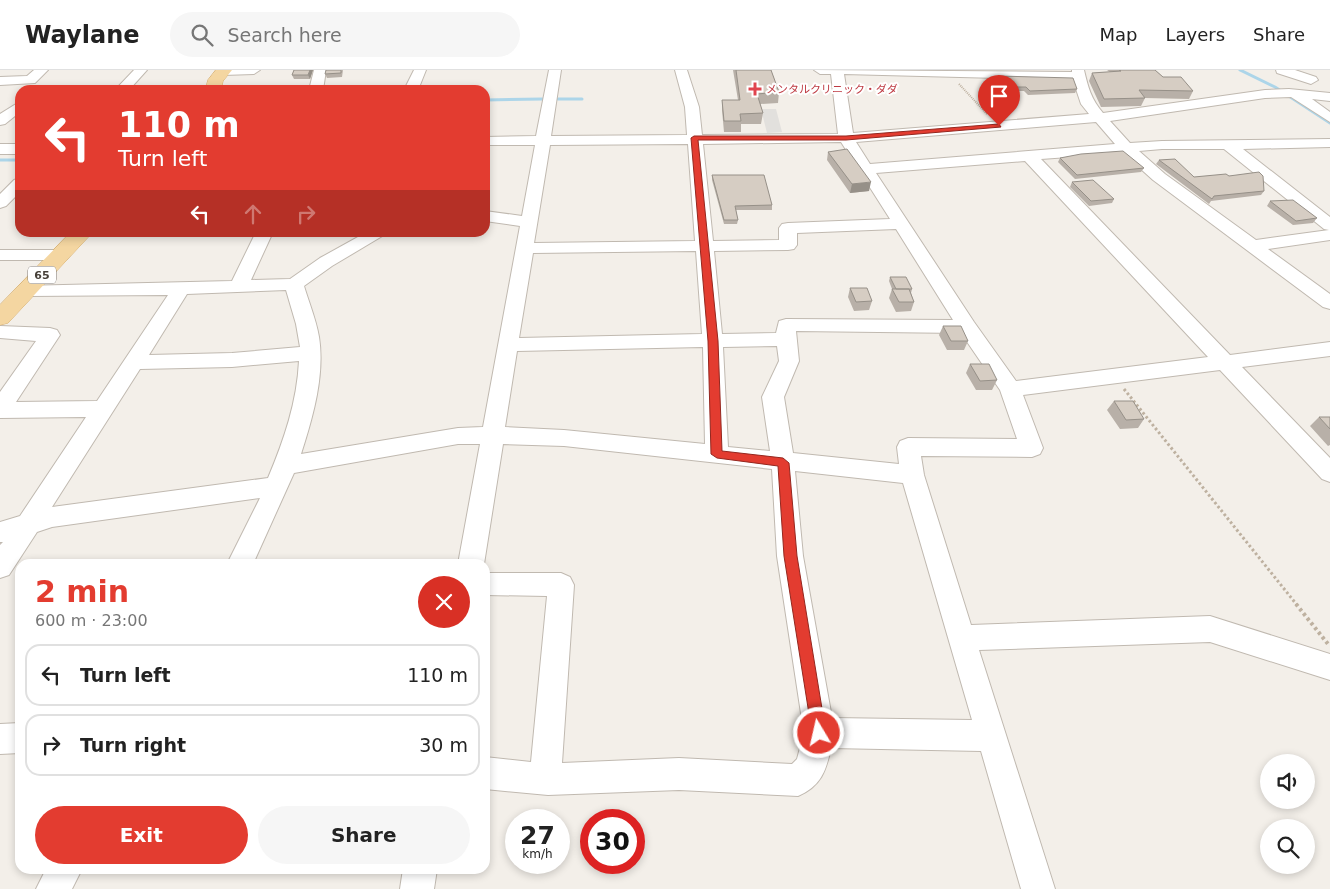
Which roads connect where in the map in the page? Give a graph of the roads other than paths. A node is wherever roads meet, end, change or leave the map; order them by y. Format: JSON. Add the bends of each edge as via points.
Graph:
{"nodes":[{"id":1,"x":42,"y":70,"type":"edge"},
{"id":2,"x":141,"y":70,"type":"edge"},
{"id":3,"x":223,"y":70,"type":"edge"},
{"id":4,"x":254,"y":70,"type":"edge"},
{"id":5,"x":320,"y":70,"type":"edge"},
{"id":6,"x":420,"y":70,"type":"edge"},
{"id":7,"x":555,"y":70,"type":"edge"},
{"id":8,"x":681,"y":70,"type":"edge"},
{"id":9,"x":820,"y":70,"type":"edge"},
{"id":10,"x":837,"y":70,"type":"edge"},
{"id":11,"x":1282,"y":70,"type":"edge"},
{"id":12,"x":946,"y":71,"type":"edge"},
{"id":13,"x":1079,"y":73,"type":"edge"},
{"id":14,"x":1309,"y":75,"type":"edge"},
{"id":15,"x":0,"y":81,"type":"edge"},
{"id":16,"x":127,"y":85,"type":"edge"},
{"id":17,"x":214,"y":85,"type":"edge"},
{"id":18,"x":317,"y":85,"type":"edge"},
{"id":19,"x":413,"y":85,"type":"edge"},
{"id":20,"x":1288,"y":93,"type":"junction"},
{"id":21,"x":1323,"y":96,"type":"edge"},
{"id":22,"x":15,"y":108,"type":"edge"},
{"id":23,"x":0,"y":109,"type":"edge"},
{"id":24,"x":15,"y":110,"type":"edge"},
{"id":25,"x":1098,"y":118,"type":"junction"},
{"id":26,"x":1330,"y":118,"type":"edge"},
{"id":27,"x":0,"y":121,"type":"edge"},
{"id":28,"x":694,"y":138,"type":"junction"},
{"id":29,"x":846,"y":138,"type":"junction"},
{"id":30,"x":542,"y":140,"type":"junction"},
{"id":31,"x":490,"y":141,"type":"edge"},
{"id":32,"x":1330,"y":144,"type":"edge"},
{"id":33,"x":1229,"y":145,"type":"junction"},
{"id":34,"x":1125,"y":147,"type":"junction"},
{"id":35,"x":0,"y":149,"type":"edge"},
{"id":36,"x":15,"y":150,"type":"edge"},
{"id":37,"x":1028,"y":156,"type":"junction"},
{"id":38,"x":865,"y":169,"type":"junction"},
{"id":39,"x":15,"y":188,"type":"edge"},
{"id":40,"x":0,"y":203,"type":"edge"},
{"id":41,"x":490,"y":217,"type":"edge"},
{"id":42,"x":528,"y":222,"type":"junction"},
{"id":43,"x":900,"y":224,"type":"junction"},
{"id":44,"x":1330,"y":225,"type":"edge"},
{"id":45,"x":1330,"y":234,"type":"edge"},
{"id":46,"x":78,"y":237,"type":"edge"},
{"id":47,"x":263,"y":237,"type":"edge"},
{"id":48,"x":372,"y":237,"type":"edge"},
{"id":49,"x":704,"y":245,"type":"junction"},
{"id":50,"x":1253,"y":246,"type":"junction"},
{"id":51,"x":524,"y":248,"type":"junction"},
{"id":52,"x":0,"y":255,"type":"edge"},
{"id":53,"x":61,"y":255,"type":"junction"},
{"id":54,"x":294,"y":284,"type":"junction"},
{"id":55,"x":238,"y":288,"type":"junction"},
{"id":56,"x":181,"y":289,"type":"junction"},
{"id":57,"x":28,"y":290,"type":"junction"},
{"id":58,"x":1330,"y":303,"type":"edge"},
{"id":59,"x":0,"y":318,"type":"edge"},
{"id":60,"x":967,"y":328,"type":"junction"},
{"id":61,"x":0,"y":332,"type":"edge"},
{"id":62,"x":786,"y":339,"type":"junction"},
{"id":63,"x":713,"y":341,"type":"junction"},
{"id":64,"x":508,"y":345,"type":"junction"},
{"id":65,"x":1330,"y":349,"type":"edge"},
{"id":66,"x":310,"y":354,"type":"junction"},
{"id":67,"x":1223,"y":361,"type":"junction"},
{"id":68,"x":132,"y":362,"type":"junction"},
{"id":69,"x":1010,"y":388,"type":"junction"},
{"id":70,"x":102,"y":409,"type":"junction"},
{"id":71,"x":0,"y":410,"type":"edge"},
{"id":72,"x":493,"y":435,"type":"junction"},
{"id":73,"x":717,"y":454,"type":"junction"},
{"id":74,"x":783,"y":463,"type":"junction"},
{"id":75,"x":1330,"y":473,"type":"edge"},
{"id":76,"x":912,"y":475,"type":"junction"},
{"id":77,"x":281,"y":476,"type":"junction"},
{"id":78,"x":28,"y":524,"type":"junction"},
{"id":79,"x":0,"y":532,"type":"edge"},
{"id":80,"x":242,"y":559,"type":"edge"},
{"id":81,"x":472,"y":559,"type":"edge"},
{"id":82,"x":0,"y":567,"type":"edge"},
{"id":83,"x":490,"y":584,"type":"edge"},
{"id":84,"x":963,"y":638,"type":"junction"},
{"id":85,"x":1330,"y":668,"type":"edge"},
{"id":86,"x":819,"y":733,"type":"junction"},
{"id":87,"x":991,"y":736,"type":"junction"},
{"id":88,"x":15,"y":738,"type":"edge"},
{"id":89,"x":0,"y":739,"type":"edge"},
{"id":90,"x":490,"y":773,"type":"edge"},
{"id":91,"x":545,"y":778,"type":"junction"},
{"id":92,"x":62,"y":874,"type":"edge"},
{"id":93,"x":419,"y":874,"type":"edge"},
{"id":94,"x":53,"y":889,"type":"edge"},
{"id":95,"x":417,"y":889,"type":"edge"},
{"id":96,"x":1038,"y":889,"type":"edge"}],
"edges":[{"from":1,"to":15,"type":"street","via":[[30,80]]},
{"from":2,"to":16,"type":"street"},
{"from":3,"to":4,"type":"street"},
{"from":3,"to":17,"type":"main road"},
{"from":5,"to":18,"type":"street"},
{"from":6,"to":19,"type":"street"},
{"from":7,"to":30,"type":"street"},
{"from":8,"to":28,"type":"street","via":[[689,90]]},
{"from":9,"to":10,"type":"street"},
{"from":10,"to":12,"type":"street"},
{"from":10,"to":29,"type":"street"},
{"from":11,"to":14,"type":"street"},
{"from":12,"to":13,"type":"street"},
{"from":13,"to":25,"type":"street","via":[[1082,91]]},
{"from":14,"to":21,"type":"street"},
{"from":20,"to":21,"type":"street"},
{"from":20,"to":25,"type":"street"},
{"from":20,"to":26,"type":"street"},
{"from":22,"to":23,"type":"street"},
{"from":24,"to":27,"type":"street"},
{"from":25,"to":29,"type":"street"},
{"from":25,"to":34,"type":"street"},
{"from":28,"to":29,"type":"street"},
{"from":28,"to":30,"type":"street"},
{"from":28,"to":49,"type":"street"},
{"from":29,"to":38,"type":"street"},
{"from":30,"to":31,"type":"street"},
{"from":30,"to":42,"type":"street"},
{"from":32,"to":33,"type":"street"},
{"from":33,"to":34,"type":"street"},
{"from":33,"to":44,"type":"street"},
{"from":34,"to":37,"type":"street"},
{"from":34,"to":50,"type":"street","via":[[1158,177]]},
{"from":35,"to":36,"type":"street"},
{"from":37,"to":38,"type":"street"},
{"from":37,"to":67,"type":"street"},
{"from":38,"to":43,"type":"street"},
{"from":39,"to":40,"type":"street"},
{"from":41,"to":42,"type":"street"},
{"from":42,"to":51,"type":"street"},
{"from":43,"to":49,"type":"street","via":[[788,228],[788,245]]},
{"from":43,"to":60,"type":"street"},
{"from":45,"to":50,"type":"street"},
{"from":46,"to":53,"type":"main road","number":"65"},
{"from":47,"to":55,"type":"street"},
{"from":48,"to":54,"type":"street"},
{"from":49,"to":51,"type":"street"},
{"from":49,"to":63,"type":"street"},
{"from":50,"to":58,"type":"street"},
{"from":51,"to":64,"type":"street"},
{"from":52,"to":53,"type":"street"},
{"from":53,"to":57,"type":"main road","number":"65"},
{"from":54,"to":55,"type":"street"},
{"from":54,"to":66,"type":"street","via":[[306,325]]},
{"from":55,"to":56,"type":"street"},
{"from":56,"to":57,"type":"street"},
{"from":56,"to":68,"type":"street"},
{"from":57,"to":59,"type":"main road","number":"65"},
{"from":60,"to":62,"type":"street","via":[[786,325]]},
{"from":60,"to":69,"type":"street"},
{"from":61,"to":71,"type":"street","via":[[50,335]]},
{"from":62,"to":63,"type":"street"},
{"from":62,"to":74,"type":"street","via":[[789,361],[774,397]]},
{"from":63,"to":64,"type":"street"},
{"from":63,"to":73,"type":"street"},
{"from":64,"to":72,"type":"street"},
{"from":65,"to":67,"type":"street"},
{"from":66,"to":68,"type":"street"},
{"from":66,"to":77,"type":"street","via":[[300,417]]},
{"from":67,"to":69,"type":"street"},
{"from":67,"to":75,"type":"street"},
{"from":68,"to":70,"type":"street"},
{"from":69,"to":76,"type":"street","via":[[1032,448],[908,447]]},
{"from":70,"to":71,"type":"street"},
{"from":70,"to":78,"type":"street"},
{"from":72,"to":73,"type":"street","via":[[564,438]]},
{"from":72,"to":77,"type":"street","via":[[458,436]]},
{"from":72,"to":81,"type":"street"},
{"from":73,"to":74,"type":"street"},
{"from":74,"to":76,"type":"street"},
{"from":74,"to":86,"type":"street","via":[[790,556]]},
{"from":76,"to":84,"type":"street"},
{"from":77,"to":78,"type":"street"},
{"from":77,"to":80,"type":"street"},
{"from":78,"to":79,"type":"street"},
{"from":78,"to":82,"type":"street"},
{"from":83,"to":91,"type":"street","via":[[561,585]]},
{"from":84,"to":85,"type":"street","via":[[1210,629]]},
{"from":84,"to":87,"type":"street"},
{"from":86,"to":87,"type":"street"},
{"from":86,"to":91,"type":"street","via":[[811,768],[798,780],[679,774]]},
{"from":87,"to":96,"type":"street"},
{"from":88,"to":89,"type":"street"},
{"from":90,"to":91,"type":"street"},
{"from":92,"to":94,"type":"street"},
{"from":93,"to":95,"type":"street"}]}
